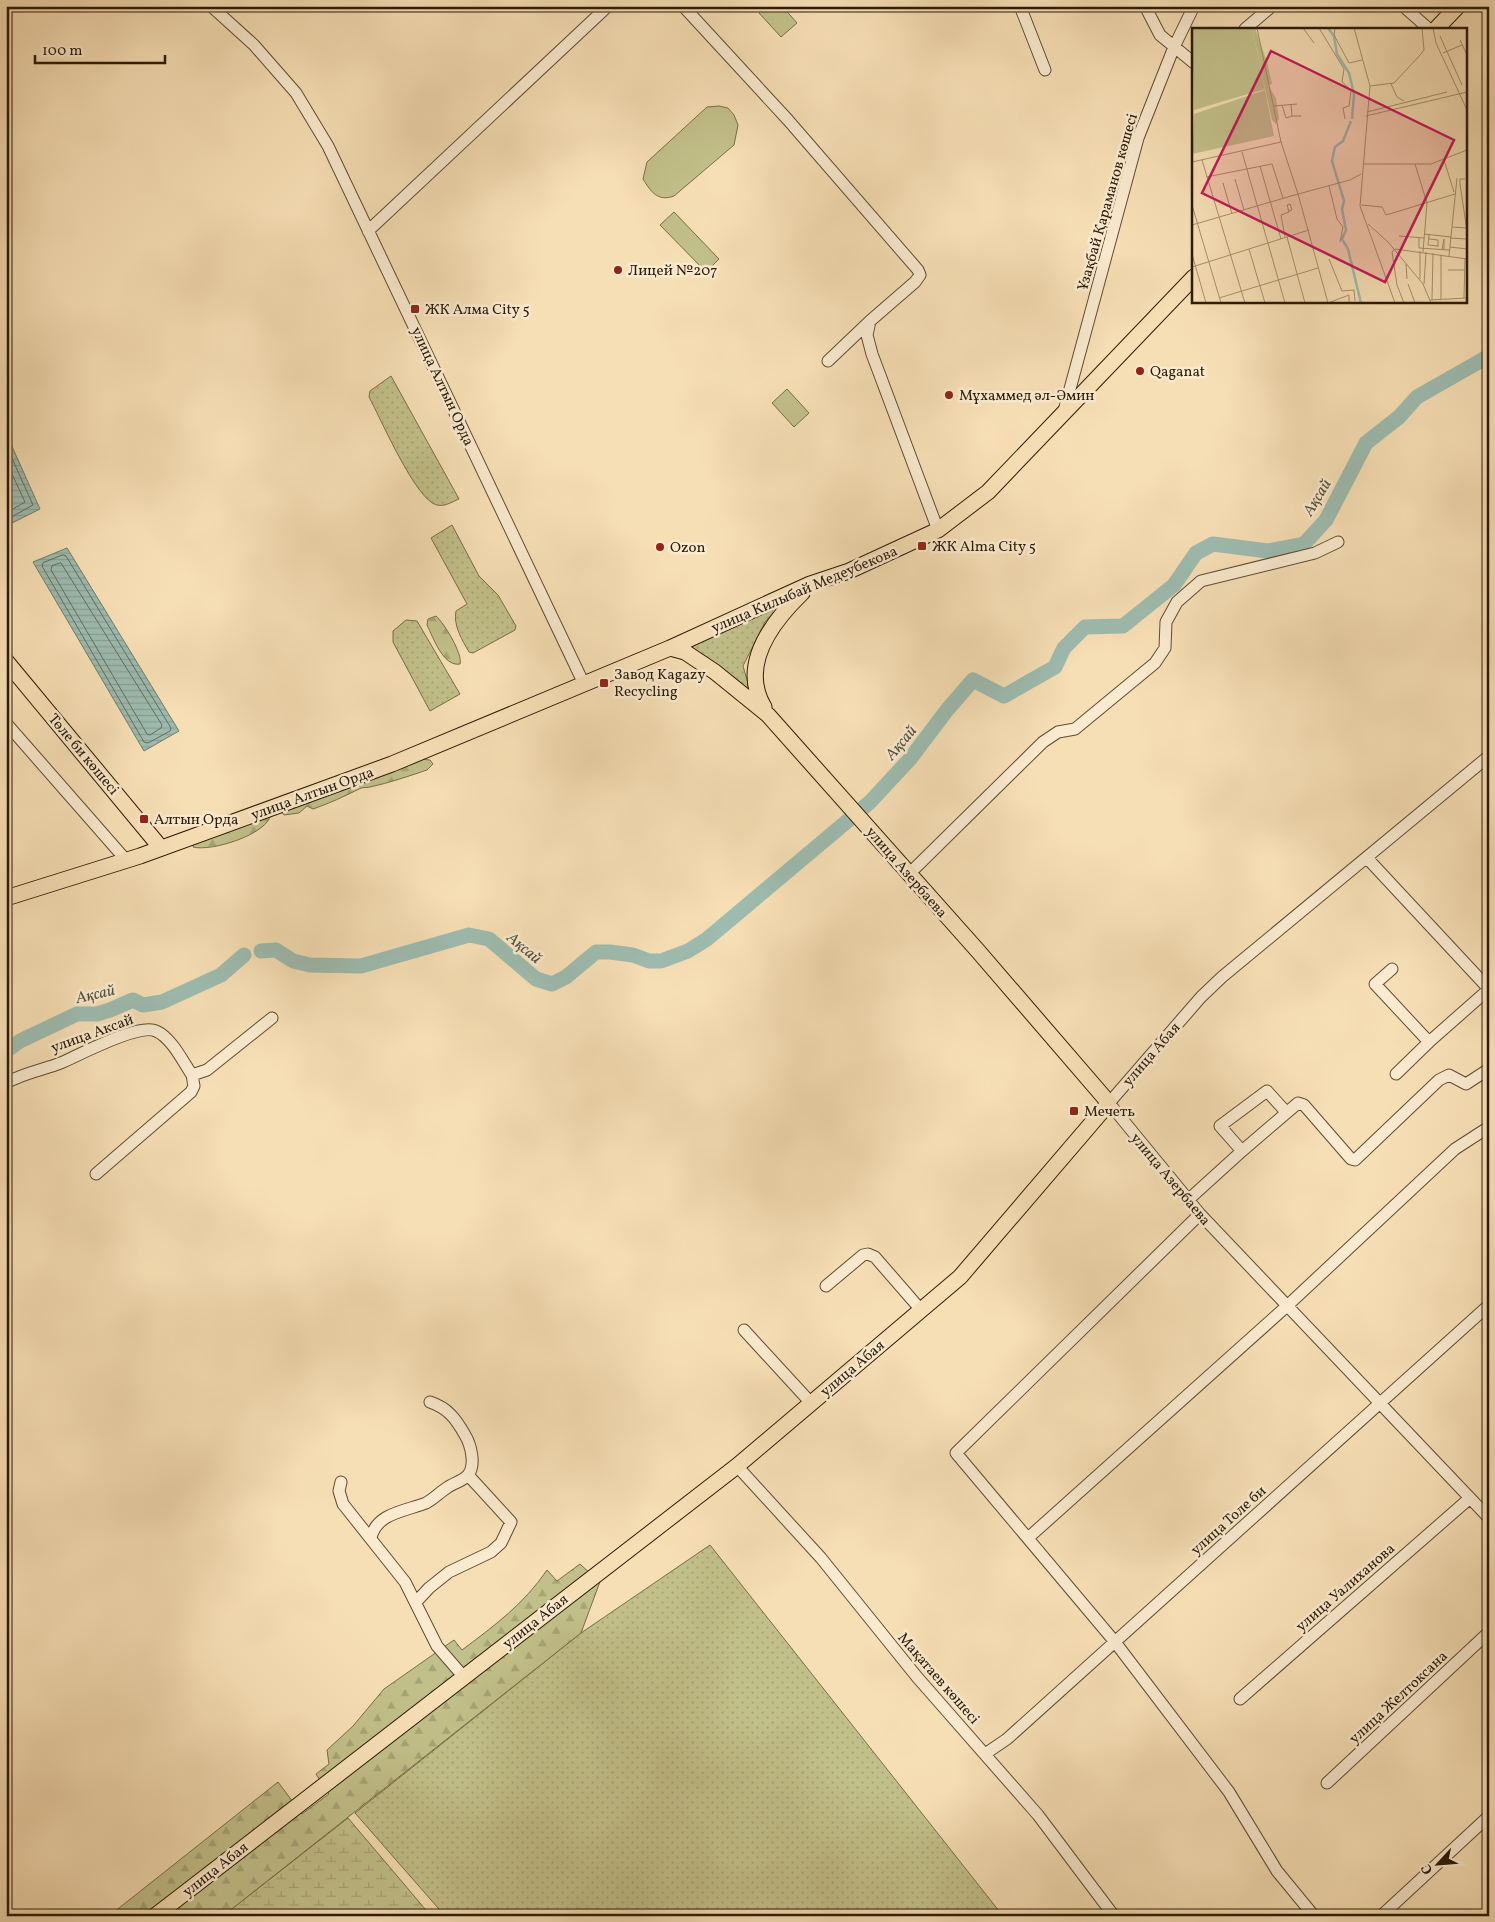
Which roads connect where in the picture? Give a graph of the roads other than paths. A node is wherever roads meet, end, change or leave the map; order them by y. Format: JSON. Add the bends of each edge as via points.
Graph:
{"nodes":[{"id":1,"x":211,"y":6,"type":"edge"},
{"id":2,"x":608,"y":6,"type":"edge"},
{"id":3,"x":683,"y":6,"type":"edge"},
{"id":4,"x":1020,"y":6,"type":"edge"},
{"id":5,"x":1145,"y":6,"type":"edge"},
{"id":6,"x":1194,"y":6,"type":"edge"},
{"id":7,"x":1272,"y":6,"type":"edge"},
{"id":8,"x":1403,"y":6,"type":"edge"},
{"id":9,"x":1458,"y":6,"type":"edge"},
{"id":10,"x":1246,"y":28,"type":"edge"},
{"id":11,"x":1428,"y":28,"type":"edge"},
{"id":12,"x":1437,"y":28,"type":"edge"},
{"id":13,"x":1174,"y":47,"type":"junction"},
{"id":14,"x":1192,"y":61,"type":"edge"},
{"id":15,"x":1045,"y":70,"type":"dead end"},
{"id":16,"x":368,"y":231,"type":"junction"},
{"id":17,"x":1192,"y":279,"type":"edge"},
{"id":18,"x":870,"y":321,"type":"junction"},
{"id":19,"x":828,"y":361,"type":"dead end"},
{"id":20,"x":1064,"y":411,"type":"junction"},
{"id":21,"x":938,"y":530,"type":"junction"},
{"id":22,"x":1338,"y":542,"type":"dead end"},
{"id":23,"x":810,"y":584,"type":"junction"},
{"id":24,"x":670,"y":648,"type":"junction"},
{"id":25,"x":6,"y":661,"type":"edge"},
{"id":26,"x":584,"y":684,"type":"junction"},
{"id":27,"x":768,"y":715,"type":"junction"},
{"id":28,"x":6,"y":723,"type":"edge"},
{"id":29,"x":1489,"y":756,"type":"edge"},
{"id":30,"x":161,"y":848,"type":"junction"},
{"id":31,"x":1367,"y":858,"type":"junction"},
{"id":32,"x":126,"y":860,"type":"junction"},
{"id":33,"x":909,"y":874,"type":"junction"},
{"id":34,"x":6,"y":898,"type":"edge"},
{"id":35,"x":1392,"y":969,"type":"dead end"},
{"id":36,"x":1489,"y":989,"type":"edge"},
{"id":37,"x":272,"y":1018,"type":"dead end"},
{"id":38,"x":1429,"y":1042,"type":"junction"},
{"id":39,"x":1489,"y":1069,"type":"edge"},
{"id":40,"x":1396,"y":1074,"type":"dead end"},
{"id":41,"x":192,"y":1075,"type":"junction"},
{"id":42,"x":6,"y":1083,"type":"edge"},
{"id":43,"x":1109,"y":1103,"type":"junction"},
{"id":44,"x":1286,"y":1112,"type":"junction"},
{"id":45,"x":1489,"y":1127,"type":"edge"},
{"id":46,"x":1242,"y":1151,"type":"junction"},
{"id":47,"x":96,"y":1174,"type":"dead end"},
{"id":48,"x":1188,"y":1200,"type":"junction"},
{"id":49,"x":1200,"y":1214,"type":"junction"},
{"id":50,"x":826,"y":1286,"type":"dead end"},
{"id":51,"x":1489,"y":1305,"type":"edge"},
{"id":52,"x":1287,"y":1306,"type":"junction"},
{"id":53,"x":921,"y":1310,"type":"junction"},
{"id":54,"x":744,"y":1330,"type":"dead end"},
{"id":55,"x":430,"y":1402,"type":"dead end"},
{"id":56,"x":811,"y":1403,"type":"junction"},
{"id":57,"x":1378,"y":1404,"type":"junction"},
{"id":58,"x":737,"y":1466,"type":"junction"},
{"id":59,"x":468,"y":1475,"type":"junction"},
{"id":60,"x":340,"y":1482,"type":"dead end"},
{"id":61,"x":1470,"y":1498,"type":"junction"},
{"id":62,"x":1489,"y":1518,"type":"edge"},
{"id":63,"x":371,"y":1538,"type":"junction"},
{"id":64,"x":1028,"y":1538,"type":"junction"},
{"id":65,"x":416,"y":1602,"type":"junction"},
{"id":66,"x":1489,"y":1632,"type":"edge"},
{"id":67,"x":1115,"y":1642,"type":"junction"},
{"id":68,"x":463,"y":1676,"type":"junction"},
{"id":69,"x":1240,"y":1700,"type":"dead end"},
{"id":70,"x":985,"y":1754,"type":"junction"},
{"id":71,"x":1327,"y":1784,"type":"dead end"},
{"id":72,"x":1489,"y":1816,"type":"edge"},
{"id":73,"x":155,"y":1916,"type":"edge"},
{"id":74,"x":1114,"y":1916,"type":"edge"},
{"id":75,"x":1314,"y":1916,"type":"edge"},
{"id":76,"x":1381,"y":1916,"type":"edge"}],
"edges":[{"from":1,"to":16,"type":"street","name":"улица Алтын Орда","via":[[254,45],[296,93],[328,146]]},
{"from":2,"to":16,"type":"street"},
{"from":3,"to":18,"type":"street","via":[[918,270],[920,275],[915,282]]},
{"from":4,"to":15,"type":"street"},
{"from":5,"to":13,"type":"street","via":[[1160,35]]},
{"from":6,"to":13,"type":"street","name":"Ұзақбай Қараманов көшесі"},
{"from":7,"to":10,"type":"street"},
{"from":8,"to":11,"type":"street"},
{"from":9,"to":12,"type":"main road"},
{"from":13,"to":14,"type":"street"},
{"from":13,"to":20,"type":"street","name":"Ұзақбай Қараманов көшесі","via":[[1138,138]]},
{"from":16,"to":26,"type":"street","name":"улица Алтын Орда"},
{"from":17,"to":20,"type":"main road","name":"улица Килыбай Медеубекова"},
{"from":18,"to":19,"type":"street"},
{"from":18,"to":21,"type":"street","via":[[867,335],[872,354]]},
{"from":20,"to":21,"type":"main road","name":"улица Килыбай Медеубекова","via":[[988,492]]},
{"from":21,"to":23,"type":"main road","name":"улица Килыбай Медеубекова","via":[[849,571]]},
{"from":22,"to":33,"type":"street","via":[[1315,553],[1201,581],[1177,602],[1166,622],[1165,648],[1155,663],[1075,729],[1058,732],[1043,742]]},
{"from":23,"to":24,"type":"main road","name":"улица Килыбай Медеубекова"},
{"from":23,"to":27,"type":"main road","name":"улица Азербаева","via":[[782,612],[755,663],[757,696]]},
{"from":24,"to":26,"type":"main road","name":"улица Алтын Орда"},
{"from":24,"to":27,"type":"main road","name":"улица Азербаева","via":[[685,652],[715,672]]},
{"from":25,"to":30,"type":"main road","name":"Төле би көшесі"},
{"from":26,"to":30,"type":"main road","name":"улица Алтын Орда","via":[[392,764]]},
{"from":27,"to":33,"type":"main road","name":"улица Азербаева"},
{"from":28,"to":32,"type":"street"},
{"from":29,"to":31,"type":"street","name":"улица Абая"},
{"from":30,"to":32,"type":"main road","name":"улица Алтын Орда"},
{"from":31,"to":36,"type":"street"},
{"from":31,"to":43,"type":"street","name":"улица Абая","via":[[1201,997]]},
{"from":32,"to":34,"type":"main road","name":"улица Алтын Орда"},
{"from":33,"to":43,"type":"main road","name":"улица Азербаева"},
{"from":35,"to":38,"type":"street","via":[[1375,984]]},
{"from":36,"to":38,"type":"street"},
{"from":37,"to":41,"type":"street","via":[[207,1070]]},
{"from":38,"to":40,"type":"street"},
{"from":39,"to":44,"type":"street","via":[[1466,1084],[1449,1074],[1439,1080],[1355,1160],[1304,1105],[1298,1103]]},
{"from":41,"to":42,"type":"street","name":"улица Аксай","via":[[162,1035],[155,1030],[145,1030],[121,1036]]},
{"from":41,"to":47,"type":"street","via":[[194,1086],[191,1092]]},
{"from":43,"to":48,"type":"street","name":"улица Азербаева"},
{"from":43,"to":53,"type":"main road","name":"улица Абая","via":[[960,1277]]},
{"from":44,"to":46,"type":"street"},
{"from":44,"to":46,"type":"street","via":[[1267,1091],[1220,1126]]},
{"from":45,"to":52,"type":"street","via":[[1455,1149]]},
{"from":46,"to":48,"type":"street"},
{"from":48,"to":49,"type":"street","name":"улица Азербаева"},
{"from":49,"to":52,"type":"street","name":"улица Азербаева"},
{"from":49,"to":64,"type":"street","via":[[956,1453]]},
{"from":50,"to":53,"type":"street","via":[[868,1254],[875,1257]]},
{"from":51,"to":57,"type":"street","name":"улица Толе би"},
{"from":52,"to":57,"type":"street","name":"улица Азербаева"},
{"from":52,"to":64,"type":"street"},
{"from":53,"to":56,"type":"main road","name":"улица Абая"},
{"from":54,"to":56,"type":"street"},
{"from":55,"to":59,"type":"street","via":[[444,1406],[470,1443],[472,1465]]},
{"from":56,"to":58,"type":"main road","name":"улица Абая"},
{"from":57,"to":61,"type":"street","name":"улица Азербаева"},
{"from":57,"to":67,"type":"street","name":"улица Толе би"},
{"from":58,"to":68,"type":"main road","name":"улица Абая"},
{"from":58,"to":70,"type":"street","name":"Мақатаев көшесі","via":[[821,1558],[917,1677]]},
{"from":59,"to":63,"type":"street","via":[[426,1503],[377,1523]]},
{"from":59,"to":65,"type":"street","via":[[510,1522],[501,1544],[449,1572]]},
{"from":60,"to":63,"type":"street","via":[[338,1491],[343,1504]]},
{"from":61,"to":62,"type":"street","name":"улица Азербаева"},
{"from":61,"to":69,"type":"street","name":"улица Уалиханова"},
{"from":63,"to":65,"type":"street","via":[[405,1582]]},
{"from":64,"to":67,"type":"street"},
{"from":65,"to":68,"type":"street","via":[[437,1646]]},
{"from":66,"to":71,"type":"street","name":"улица Желтоксана"},
{"from":67,"to":70,"type":"street","name":"улица Толе би","via":[[1007,1739]]},
{"from":67,"to":75,"type":"street","via":[[1229,1792],[1277,1871]]},
{"from":68,"to":73,"type":"main road","name":"улица Абая"},
{"from":70,"to":74,"type":"street","name":"Мақатаев көшесі","via":[[1038,1816]]},
{"from":72,"to":76,"type":"street"}]}
